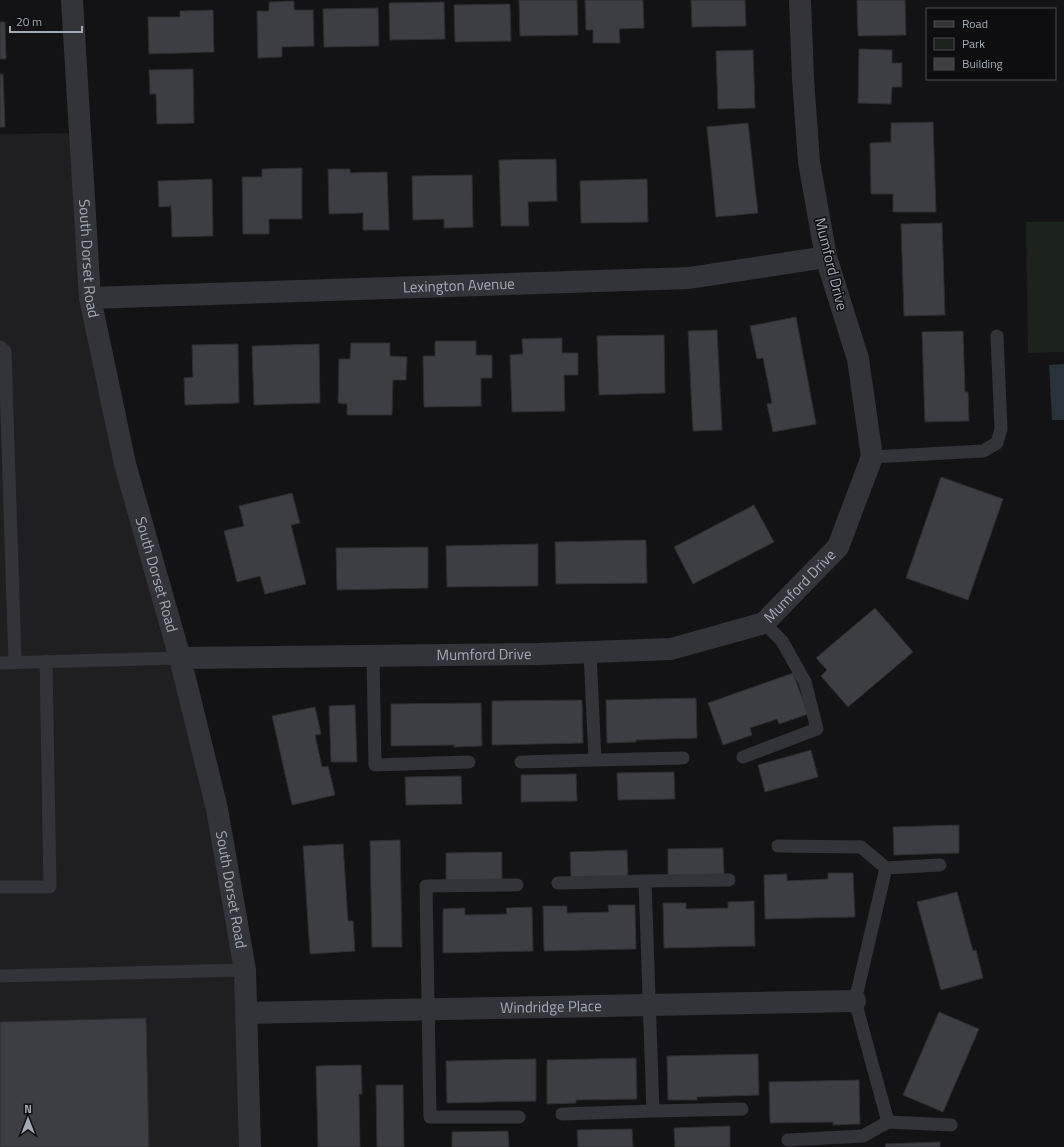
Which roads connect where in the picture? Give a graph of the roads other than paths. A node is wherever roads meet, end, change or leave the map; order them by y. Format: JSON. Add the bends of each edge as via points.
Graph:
{"nodes":[{"id":1,"x":72,"y":0,"type":"edge"},
{"id":2,"x":800,"y":0,"type":"edge"},
{"id":3,"x":826,"y":257,"type":"junction"},
{"id":4,"x":90,"y":298,"type":"junction"},
{"id":5,"x":997,"y":336,"type":"dead end"},
{"id":6,"x":0,"y":346,"type":"edge"},
{"id":7,"x":872,"y":457,"type":"junction"},
{"id":8,"x":764,"y":623,"type":"junction"},
{"id":9,"x":590,"y":652,"type":"junction"},
{"id":10,"x":373,"y":656,"type":"junction"},
{"id":11,"x":180,"y":658,"type":"junction"},
{"id":12,"x":46,"y":661,"type":"junction"},
{"id":13,"x":0,"y":662,"type":"edge"},
{"id":14,"x":15,"y":662,"type":"junction"},
{"id":15,"x":743,"y":757,"type":"dead end"},
{"id":16,"x":683,"y":758,"type":"dead end"},
{"id":17,"x":595,"y":760,"type":"junction"},
{"id":18,"x":470,"y":762,"type":"dead end"},
{"id":19,"x":522,"y":762,"type":"dead end"},
{"id":20,"x":778,"y":846,"type":"dead end"},
{"id":21,"x":940,"y":865,"type":"dead end"},
{"id":22,"x":886,"y":868,"type":"junction"},
{"id":23,"x":729,"y":880,"type":"dead end"},
{"id":24,"x":645,"y":881,"type":"junction"},
{"id":25,"x":558,"y":882,"type":"dead end"},
{"id":26,"x":517,"y":885,"type":"dead end"},
{"id":27,"x":0,"y":887,"type":"edge"},
{"id":28,"x":245,"y":970,"type":"junction"},
{"id":29,"x":0,"y":976,"type":"edge"},
{"id":30,"x":855,"y":1001,"type":"junction"},
{"id":31,"x":649,"y":1005,"type":"junction"},
{"id":32,"x":428,"y":1010,"type":"junction"},
{"id":33,"x":247,"y":1013,"type":"junction"},
{"id":34,"x":742,"y":1109,"type":"dead end"},
{"id":35,"x":653,"y":1111,"type":"junction"},
{"id":36,"x":562,"y":1114,"type":"dead end"},
{"id":37,"x":519,"y":1116,"type":"dead end"},
{"id":38,"x":888,"y":1122,"type":"junction"},
{"id":39,"x":951,"y":1125,"type":"dead end"},
{"id":40,"x":788,"y":1140,"type":"dead end"},
{"id":41,"x":250,"y":1147,"type":"edge"}],
"edges":[{"from":1,"to":4,"type":"street","name":"South Dorset Road"},
{"from":2,"to":3,"type":"street","name":"Mumford Drive","via":[[809,162]]},
{"from":3,"to":4,"type":"street","name":"Lexington Avenue","via":[[689,278]]},
{"from":3,"to":7,"type":"street","name":"Mumford Drive","via":[[858,359]]},
{"from":4,"to":11,"type":"street","name":"South Dorset Road","via":[[125,464]]},
{"from":5,"to":7,"type":"lane","via":[[1001,428],[997,443],[983,451]]},
{"from":6,"to":14,"type":"lane","via":[[6,351]]},
{"from":7,"to":8,"type":"street","name":"Mumford Drive","via":[[838,547]]},
{"from":8,"to":9,"type":"street","name":"Mumford Drive","via":[[671,649]]},
{"from":8,"to":15,"type":"lane","via":[[782,641],[805,682],[817,728]]},
{"from":9,"to":10,"type":"street","name":"Mumford Drive"},
{"from":9,"to":17,"type":"lane"},
{"from":10,"to":11,"type":"street","name":"Mumford Drive"},
{"from":10,"to":18,"type":"lane","via":[[375,765]]},
{"from":11,"to":12,"type":"lane"},
{"from":11,"to":28,"type":"street","name":"South Dorset Road","via":[[216,808]]},
{"from":12,"to":14,"type":"lane"},
{"from":12,"to":27,"type":"lane","via":[[50,886]]},
{"from":13,"to":14,"type":"lane"},
{"from":16,"to":17,"type":"lane"},
{"from":17,"to":19,"type":"lane"},
{"from":20,"to":22,"type":"lane","via":[[861,847]]},
{"from":21,"to":22,"type":"lane"},
{"from":22,"to":30,"type":"lane"},
{"from":23,"to":24,"type":"lane"},
{"from":24,"to":25,"type":"lane"},
{"from":24,"to":31,"type":"lane"},
{"from":26,"to":32,"type":"lane","via":[[426,886]]},
{"from":28,"to":29,"type":"lane"},
{"from":28,"to":33,"type":"street","name":"South Dorset Road"},
{"from":30,"to":31,"type":"street","name":"Windridge Place"},
{"from":30,"to":38,"type":"lane"},
{"from":31,"to":32,"type":"street","name":"Windridge Place"},
{"from":31,"to":35,"type":"lane"},
{"from":32,"to":33,"type":"street","name":"Windridge Place"},
{"from":32,"to":37,"type":"lane","via":[[430,1116]]},
{"from":33,"to":41,"type":"street","name":"South Dorset Road"},
{"from":34,"to":35,"type":"lane"},
{"from":35,"to":36,"type":"lane"},
{"from":38,"to":39,"type":"lane"},
{"from":38,"to":40,"type":"lane","via":[[862,1136]]}]}
